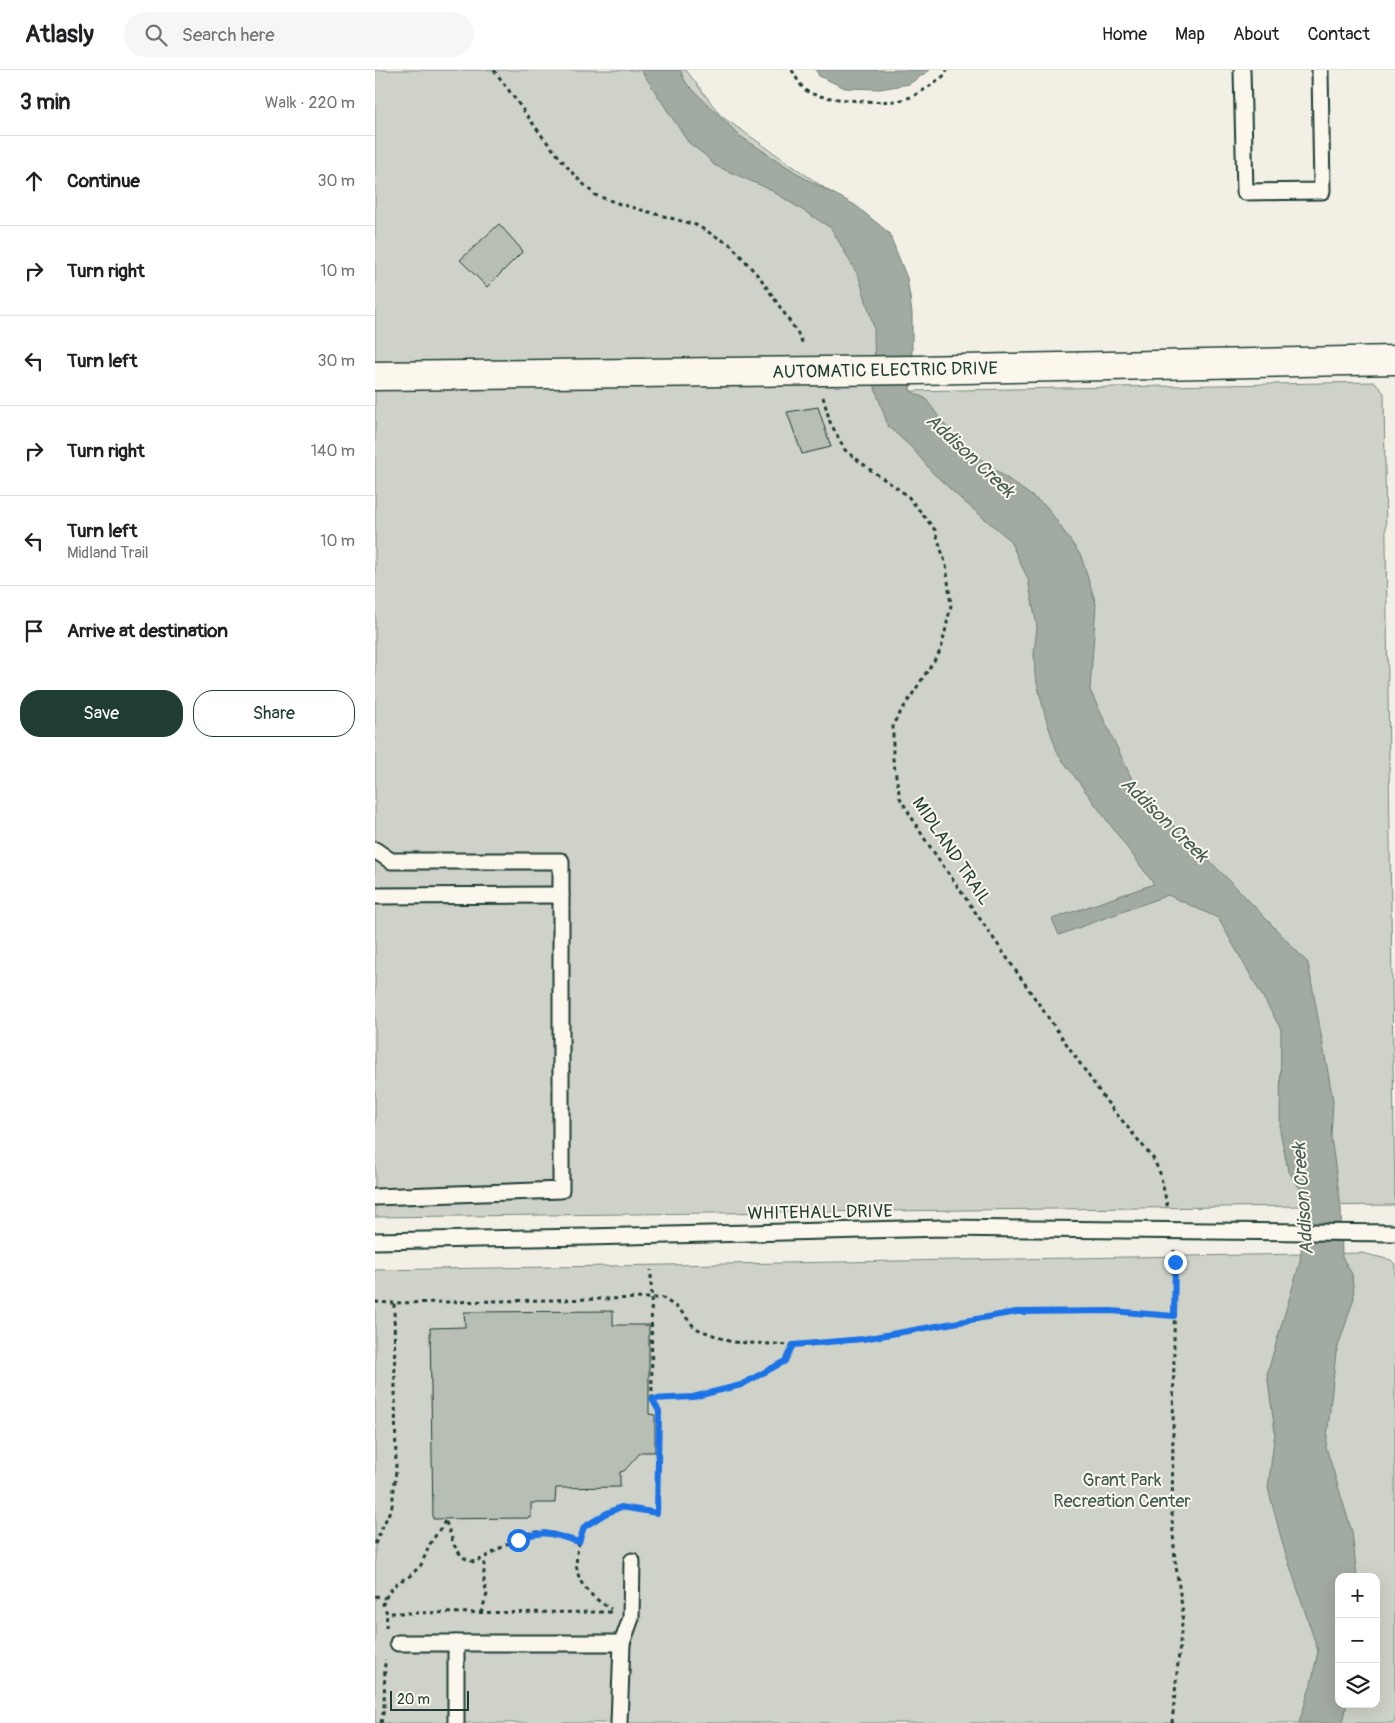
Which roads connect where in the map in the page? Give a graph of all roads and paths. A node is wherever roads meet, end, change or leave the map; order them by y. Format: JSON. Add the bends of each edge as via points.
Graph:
{"nodes":[{"id":1,"x":494,"y":70,"type":"edge"},
{"id":2,"x":792,"y":70,"type":"edge"},
{"id":3,"x":947,"y":70,"type":"edge"},
{"id":4,"x":1243,"y":70,"type":"edge"},
{"id":5,"x":1319,"y":70,"type":"edge"},
{"id":6,"x":1395,"y":360,"type":"edge"},
{"id":7,"x":816,"y":371,"type":"junction"},
{"id":8,"x":375,"y":376,"type":"edge"},
{"id":9,"x":375,"y":850,"type":"edge"},
{"id":10,"x":561,"y":895,"type":"junction"},
{"id":11,"x":375,"y":896,"type":"edge"},
{"id":12,"x":375,"y":1197,"type":"edge"},
{"id":13,"x":1168,"y":1212,"type":"dead end"},
{"id":14,"x":1395,"y":1233,"type":"edge"},
{"id":15,"x":375,"y":1241,"type":"edge"},
{"id":16,"x":1174,"y":1254,"type":"dead end"},
{"id":17,"x":651,"y":1270,"type":"dead end"},
{"id":18,"x":651,"y":1298,"type":"junction"},
{"id":19,"x":375,"y":1302,"type":"edge"},
{"id":20,"x":394,"y":1303,"type":"junction"},
{"id":21,"x":1174,"y":1316,"type":"junction"},
{"id":22,"x":793,"y":1345,"type":"junction"},
{"id":23,"x":652,"y":1399,"type":"junction"},
{"id":24,"x":579,"y":1542,"type":"junction"},
{"id":25,"x":375,"y":1544,"type":"edge"},
{"id":26,"x":484,"y":1559,"type":"junction"},
{"id":27,"x":632,"y":1561,"type":"dead end"},
{"id":28,"x":375,"y":1596,"type":"edge"},
{"id":29,"x":385,"y":1598,"type":"junction"},
{"id":30,"x":387,"y":1613,"type":"junction"},
{"id":31,"x":481,"y":1613,"type":"junction"},
{"id":32,"x":386,"y":1632,"type":"dead end"},
{"id":33,"x":398,"y":1643,"type":"dead end"},
{"id":34,"x":456,"y":1643,"type":"junction"},
{"id":35,"x":623,"y":1643,"type":"junction"},
{"id":36,"x":385,"y":1652,"type":"dead end"},
{"id":37,"x":381,"y":1723,"type":"edge"},
{"id":38,"x":456,"y":1723,"type":"edge"},
{"id":39,"x":619,"y":1723,"type":"edge"},
{"id":40,"x":1172,"y":1723,"type":"edge"}],
"edges":[{"from":1,"to":7,"type":"path","name":"MIDLAND TRAIL","via":[[542,136],[595,195],[696,226],[731,246],[766,287],[797,332]]},
{"from":2,"to":3,"type":"path","via":[[808,92],[879,102],[917,95],[945,75]]},
{"from":4,"to":5,"type":"lane","via":[[1245,192],[1323,191]]},
{"from":6,"to":7,"type":"street","name":"AUTOMATIC ELECTRIC DRIVE"},
{"from":7,"to":8,"type":"street","name":"AUTOMATIC ELECTRIC DRIVE"},
{"from":7,"to":13,"type":"path","name":"MIDLAND TRAIL","via":[[830,422],[845,450],[907,495],[935,530],[945,565],[951,605],[941,650],[893,724],[893,759],[900,798],[924,838],[1106,1102],[1153,1158],[1160,1173]]},
{"from":9,"to":10,"type":"lane","via":[[391,861],[561,861]]},
{"from":10,"to":11,"type":"lane"},
{"from":10,"to":12,"type":"lane","via":[[561,1190]]},
{"from":14,"to":15,"type":"lane","name":"WHITEHALL DRIVE","via":[[943,1228]]},
{"from":16,"to":21,"type":"path"},
{"from":17,"to":18,"type":"path"},
{"from":18,"to":20,"type":"path"},
{"from":18,"to":22,"type":"path","via":[[663,1298],[679,1309],[695,1328],[731,1342]]},
{"from":18,"to":23,"type":"path"},
{"from":19,"to":20,"type":"path"},
{"from":20,"to":25,"type":"path","via":[[396,1471],[392,1506]]},
{"from":21,"to":22,"type":"path","via":[[1111,1311],[1016,1312],[863,1339]]},
{"from":21,"to":40,"type":"path","via":[[1172,1520],[1183,1613]]},
{"from":22,"to":23,"type":"path","via":[[785,1361],[741,1385],[693,1397]]},
{"from":23,"to":24,"type":"path","via":[[659,1411],[657,1513],[621,1507],[584,1527]]},
{"from":24,"to":26,"type":"path","via":[[541,1532],[527,1535]]},
{"from":24,"to":31,"type":"path","via":[[577,1565],[585,1590],[615,1612]]},
{"from":26,"to":29,"type":"path","via":[[474,1562],[463,1556],[445,1521],[421,1565],[398,1582]]},
{"from":26,"to":31,"type":"path","via":[[487,1594]]},
{"from":27,"to":35,"type":"lane","via":[[631,1618]]},
{"from":28,"to":29,"type":"path"},
{"from":29,"to":30,"type":"path","via":[[383,1604]]},
{"from":30,"to":31,"type":"path"},
{"from":30,"to":32,"type":"path"},
{"from":33,"to":34,"type":"lane"},
{"from":34,"to":35,"type":"lane"},
{"from":34,"to":38,"type":"lane"},
{"from":35,"to":39,"type":"lane"},
{"from":36,"to":37,"type":"path"}]}
